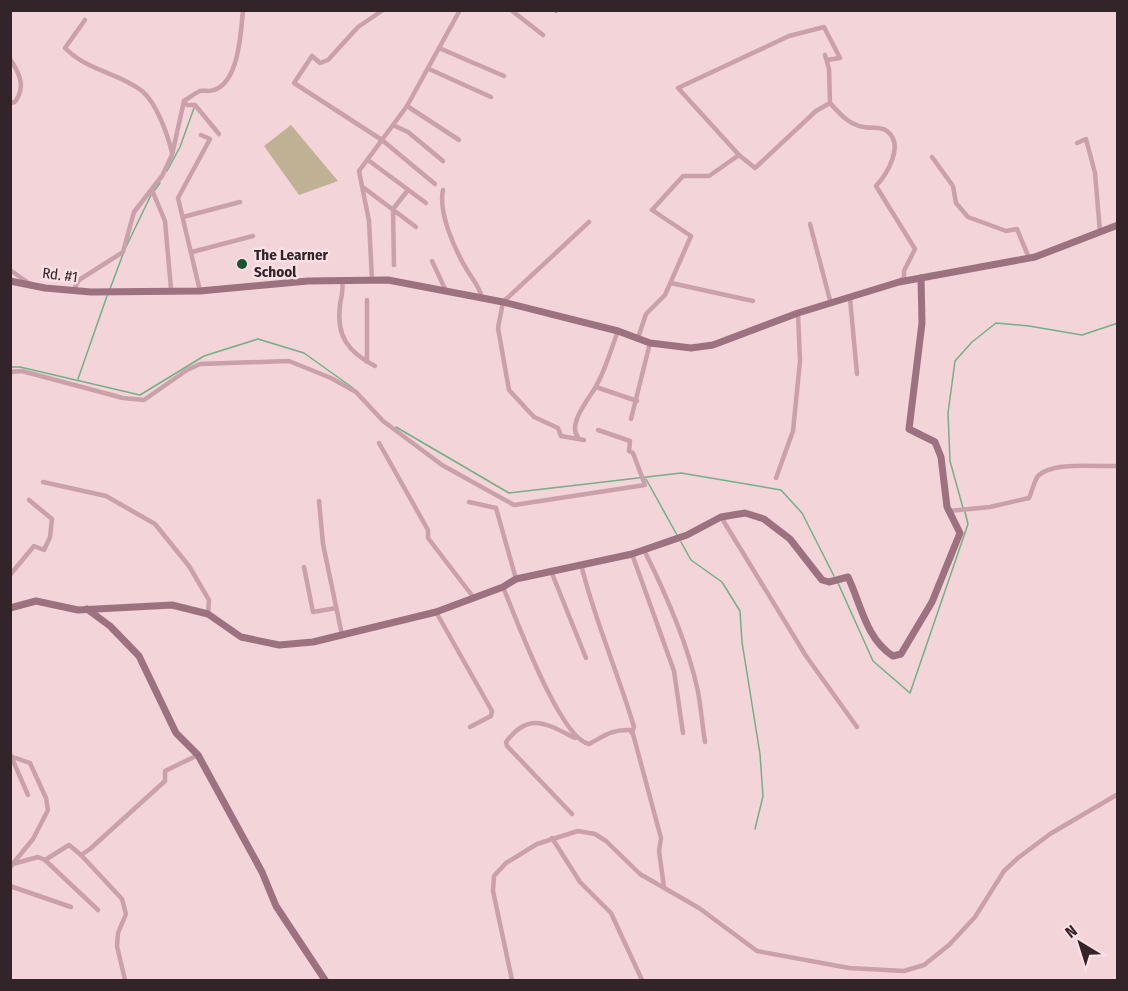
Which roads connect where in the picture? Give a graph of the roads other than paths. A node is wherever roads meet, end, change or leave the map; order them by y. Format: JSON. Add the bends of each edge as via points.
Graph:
{"nodes":[{"id":1,"x":243,"y":10,"type":"edge"},
{"id":2,"x":383,"y":10,"type":"edge"},
{"id":3,"x":460,"y":10,"type":"edge"},
{"id":4,"x":511,"y":10,"type":"edge"},
{"id":5,"x":85,"y":20,"type":"dead end"},
{"id":6,"x":543,"y":35,"type":"dead end"},
{"id":7,"x":439,"y":48,"type":"junction"},
{"id":8,"x":10,"y":59,"type":"edge"},
{"id":9,"x":429,"y":69,"type":"junction"},
{"id":10,"x":504,"y":76,"type":"dead end"},
{"id":11,"x":491,"y":97,"type":"dead end"},
{"id":12,"x":184,"y":101,"type":"junction"},
{"id":13,"x":830,"y":102,"type":"junction"},
{"id":14,"x":10,"y":103,"type":"edge"},
{"id":15,"x":407,"y":106,"type":"junction"},
{"id":16,"x":393,"y":125,"type":"junction"},
{"id":17,"x":219,"y":134,"type":"dead end"},
{"id":18,"x":201,"y":135,"type":"dead end"},
{"id":19,"x":382,"y":140,"type":"junction"},
{"id":20,"x":459,"y":140,"type":"dead end"},
{"id":21,"x":1077,"y":143,"type":"dead end"},
{"id":22,"x":172,"y":155,"type":"junction"},
{"id":23,"x":739,"y":155,"type":"junction"},
{"id":24,"x":932,"y":157,"type":"dead end"},
{"id":25,"x":368,"y":160,"type":"junction"},
{"id":26,"x":443,"y":161,"type":"dead end"},
{"id":27,"x":435,"y":184,"type":"dead end"},
{"id":28,"x":364,"y":188,"type":"junction"},
{"id":29,"x":152,"y":190,"type":"junction"},
{"id":30,"x":408,"y":190,"type":"junction"},
{"id":31,"x":443,"y":190,"type":"dead end"},
{"id":32,"x":240,"y":202,"type":"dead end"},
{"id":33,"x":426,"y":203,"type":"dead end"},
{"id":34,"x":393,"y":210,"type":"junction"},
{"id":35,"x":183,"y":217,"type":"junction"},
{"id":36,"x":589,"y":222,"type":"dead end"},
{"id":37,"x":810,"y":224,"type":"dead end"},
{"id":38,"x":1118,"y":225,"type":"edge"},
{"id":39,"x":416,"y":227,"type":"dead end"},
{"id":40,"x":1100,"y":232,"type":"junction"},
{"id":41,"x":253,"y":237,"type":"dead end"},
{"id":42,"x":192,"y":252,"type":"junction"},
{"id":43,"x":1029,"y":258,"type":"junction"},
{"id":44,"x":432,"y":261,"type":"dead end"},
{"id":45,"x":394,"y":265,"type":"dead end"},
{"id":46,"x":10,"y":270,"type":"edge"},
{"id":47,"x":921,"y":279,"type":"junction"},
{"id":48,"x":372,"y":280,"type":"junction"},
{"id":49,"x":10,"y":281,"type":"edge"},
{"id":50,"x":342,"y":282,"type":"junction"},
{"id":51,"x":899,"y":282,"type":"junction"},
{"id":52,"x":30,"y":284,"type":"junction"},
{"id":53,"x":671,"y":284,"type":"junction"},
{"id":54,"x":171,"y":289,"type":"junction"},
{"id":55,"x":73,"y":291,"type":"junction"},
{"id":56,"x":200,"y":291,"type":"junction"},
{"id":57,"x":446,"y":291,"type":"junction"},
{"id":58,"x":482,"y":298,"type":"junction"},
{"id":59,"x":850,"y":298,"type":"junction"},
{"id":60,"x":367,"y":300,"type":"dead end"},
{"id":61,"x":502,"y":302,"type":"junction"},
{"id":62,"x":753,"y":302,"type":"dead end"},
{"id":63,"x":831,"y":304,"type":"junction"},
{"id":64,"x":798,"y":313,"type":"junction"},
{"id":65,"x":618,"y":331,"type":"junction"},
{"id":66,"x":638,"y":338,"type":"junction"},
{"id":67,"x":650,"y":343,"type":"junction"},
{"id":68,"x":367,"y":362,"type":"junction"},
{"id":69,"x":375,"y":366,"type":"dead end"},
{"id":70,"x":10,"y":372,"type":"edge"},
{"id":71,"x":857,"y":374,"type":"dead end"},
{"id":72,"x":596,"y":387,"type":"junction"},
{"id":73,"x":637,"y":401,"type":"junction"},
{"id":74,"x":631,"y":419,"type":"dead end"},
{"id":75,"x":598,"y":430,"type":"dead end"},
{"id":76,"x":379,"y":443,"type":"dead end"},
{"id":77,"x":1118,"y":466,"type":"edge"},
{"id":78,"x":776,"y":478,"type":"dead end"},
{"id":79,"x":43,"y":482,"type":"dead end"},
{"id":80,"x":29,"y":500,"type":"dead end"},
{"id":81,"x":319,"y":501,"type":"dead end"},
{"id":82,"x":469,"y":502,"type":"dead end"},
{"id":83,"x":949,"y":511,"type":"junction"},
{"id":84,"x":721,"y":517,"type":"junction"},
{"id":85,"x":644,"y":550,"type":"junction"},
{"id":86,"x":632,"y":554,"type":"junction"},
{"id":87,"x":581,"y":564,"type":"junction"},
{"id":88,"x":304,"y":567,"type":"dead end"},
{"id":89,"x":550,"y":569,"type":"junction"},
{"id":90,"x":10,"y":575,"type":"edge"},
{"id":91,"x":516,"y":579,"type":"junction"},
{"id":92,"x":503,"y":587,"type":"junction"},
{"id":93,"x":474,"y":598,"type":"junction"},
{"id":94,"x":10,"y":608,"type":"edge"},
{"id":95,"x":336,"y":608,"type":"junction"},
{"id":96,"x":87,"y":609,"type":"junction"},
{"id":97,"x":436,"y":612,"type":"junction"},
{"id":98,"x":208,"y":614,"type":"junction"},
{"id":99,"x":342,"y":635,"type":"junction"},
{"id":100,"x":586,"y":658,"type":"dead end"},
{"id":101,"x":470,"y":727,"type":"dead end"},
{"id":102,"x":857,"y":727,"type":"dead end"},
{"id":103,"x":632,"y":733,"type":"junction"},
{"id":104,"x":683,"y":733,"type":"dead end"},
{"id":105,"x":576,"y":738,"type":"junction"},
{"id":106,"x":705,"y":742,"type":"dead end"},
{"id":107,"x":198,"y":755,"type":"junction"},
{"id":108,"x":11,"y":756,"type":"edge"},
{"id":109,"x":1118,"y":794,"type":"edge"},
{"id":110,"x":28,"y":795,"type":"dead end"},
{"id":111,"x":572,"y":814,"type":"dead end"},
{"id":112,"x":552,"y":838,"type":"junction"},
{"id":113,"x":81,"y":855,"type":"junction"},
{"id":114,"x":45,"y":860,"type":"junction"},
{"id":115,"x":11,"y":866,"type":"edge"},
{"id":116,"x":10,"y":886,"type":"edge"},
{"id":117,"x":664,"y":887,"type":"junction"},
{"id":118,"x":71,"y":907,"type":"dead end"},
{"id":119,"x":98,"y":910,"type":"dead end"},
{"id":120,"x":125,"y":981,"type":"edge"},
{"id":121,"x":325,"y":981,"type":"edge"},
{"id":122,"x":512,"y":981,"type":"edge"},
{"id":123,"x":642,"y":981,"type":"edge"}],
"edges":[{"from":1,"to":12,"type":"street","via":[[241,42],[225,83],[214,90],[199,91]]},
{"from":2,"to":19,"type":"street","via":[[358,27],[328,60],[320,63],[312,56],[294,83]]},
{"from":3,"to":7,"type":"street"},
{"from":4,"to":6,"type":"street"},
{"from":5,"to":22,"type":"street","via":[[65,48],[81,63],[143,92],[168,133]]},
{"from":7,"to":9,"type":"street"},
{"from":7,"to":10,"type":"street"},
{"from":8,"to":14,"type":"street","via":[[22,83],[21,94]]},
{"from":9,"to":11,"type":"street"},
{"from":9,"to":15,"type":"street"},
{"from":12,"to":17,"type":"street","via":[[195,105]]},
{"from":12,"to":22,"type":"street"},
{"from":13,"to":23,"type":"street","via":[[755,168]]},
{"from":13,"to":23,"type":"street","via":[[826,58],[840,58],[824,27],[789,36],[678,88]]},
{"from":13,"to":51,"type":"street","via":[[844,118],[889,133],[894,144],[889,170],[876,186],[915,249]]},
{"from":15,"to":16,"type":"street"},
{"from":15,"to":20,"type":"street"},
{"from":16,"to":19,"type":"street"},
{"from":16,"to":26,"type":"street"},
{"from":18,"to":35,"type":"street","via":[[210,139],[178,198]]},
{"from":19,"to":25,"type":"street"},
{"from":19,"to":27,"type":"street"},
{"from":21,"to":40,"type":"street","via":[[1086,139],[1095,173]]},
{"from":22,"to":29,"type":"street"},
{"from":23,"to":53,"type":"street","via":[[709,177],[683,176],[652,210],[691,236]]},
{"from":24,"to":43,"type":"street","via":[[953,186],[956,203],[968,218],[1006,231],[1017,230]]},
{"from":25,"to":28,"type":"street","via":[[359,171]]},
{"from":25,"to":30,"type":"street"},
{"from":28,"to":34,"type":"street"},
{"from":28,"to":48,"type":"street"},
{"from":29,"to":54,"type":"street","via":[[165,221]]},
{"from":29,"to":55,"type":"street","via":[[134,212],[123,252],[79,280]]},
{"from":30,"to":33,"type":"street"},
{"from":30,"to":34,"type":"street"},
{"from":31,"to":58,"type":"street","via":[[443,217]]},
{"from":32,"to":35,"type":"street"},
{"from":34,"to":39,"type":"street"},
{"from":34,"to":45,"type":"street"},
{"from":35,"to":42,"type":"street"},
{"from":36,"to":61,"type":"street"},
{"from":37,"to":63,"type":"street"},
{"from":38,"to":40,"type":"street","name":"Rd. #1"},
{"from":40,"to":43,"type":"street","name":"Rd. #1"},
{"from":41,"to":42,"type":"street"},
{"from":42,"to":56,"type":"street"},
{"from":43,"to":47,"type":"street","name":"Rd. #1"},
{"from":44,"to":57,"type":"street"},
{"from":46,"to":52,"type":"street"},
{"from":47,"to":51,"type":"street","name":"Rd. #1"},
{"from":47,"to":83,"type":"street","via":[[922,323],[909,429],[934,442],[941,457]]},
{"from":48,"to":50,"type":"street","name":"Rd. #1"},
{"from":48,"to":57,"type":"street","name":"Rd. #1","via":[[401,281]]},
{"from":49,"to":52,"type":"street","name":"Rd. #1"},
{"from":50,"to":56,"type":"street","name":"Rd. #1","via":[[308,281]]},
{"from":50,"to":68,"type":"street","via":[[341,336],[351,352]]},
{"from":51,"to":59,"type":"street","name":"Rd. #1"},
{"from":52,"to":55,"type":"street","name":"Rd. #1"},
{"from":53,"to":62,"type":"street"},
{"from":53,"to":66,"type":"street","via":[[646,314]]},
{"from":54,"to":55,"type":"street","name":"Rd. #1"},
{"from":54,"to":56,"type":"street","name":"Rd. #1"},
{"from":57,"to":58,"type":"street","name":"Rd. #1"},
{"from":58,"to":61,"type":"street","name":"Rd. #1"},
{"from":59,"to":63,"type":"street","name":"Rd. #1"},
{"from":59,"to":71,"type":"street"},
{"from":60,"to":68,"type":"street"},
{"from":61,"to":65,"type":"street","name":"Rd. #1"},
{"from":61,"to":72,"type":"street","via":[[498,328],[509,390],[534,417],[558,428],[561,436],[582,439],[575,435],[576,424],[585,399]]},
{"from":63,"to":64,"type":"street","name":"Rd. #1"},
{"from":64,"to":67,"type":"street","name":"Rd. #1","via":[[713,345],[691,348]]},
{"from":64,"to":78,"type":"street","via":[[800,361],[793,431]]},
{"from":65,"to":66,"type":"street","name":"Rd. #1"},
{"from":65,"to":72,"type":"street"},
{"from":66,"to":67,"type":"street","name":"Rd. #1"},
{"from":67,"to":73,"type":"street"},
{"from":68,"to":69,"type":"street"},
{"from":70,"to":75,"type":"street","via":[[22,371],[144,400],[200,364],[289,361],[356,392],[382,421],[442,465],[514,505],[645,485],[629,451],[630,441]]},
{"from":72,"to":73,"type":"street"},
{"from":73,"to":74,"type":"street"},
{"from":76,"to":93,"type":"street","via":[[428,530],[428,538]]},
{"from":77,"to":83,"type":"street","via":[[1047,471],[1038,476],[1029,498]]},
{"from":79,"to":98,"type":"street","via":[[106,496],[155,524],[189,566],[209,600]]},
{"from":80,"to":90,"type":"street","via":[[52,519],[50,537],[44,550],[34,546]]},
{"from":81,"to":95,"type":"street"},
{"from":82,"to":91,"type":"street","via":[[496,508]]},
{"from":83,"to":84,"type":"street","via":[[960,534],[921,622],[905,650],[893,656],[865,621],[848,577],[822,580],[790,539],[765,519],[745,513]]},
{"from":84,"to":85,"type":"street"},
{"from":84,"to":102,"type":"street","via":[[807,657]]},
{"from":85,"to":86,"type":"street"},
{"from":85,"to":106,"type":"street","via":[[686,647],[698,688]]},
{"from":86,"to":87,"type":"street"},
{"from":86,"to":104,"type":"street","via":[[674,671]]},
{"from":87,"to":89,"type":"street"},
{"from":87,"to":103,"type":"street","via":[[590,600],[615,662],[634,727]]},
{"from":88,"to":95,"type":"street","via":[[313,612]]},
{"from":89,"to":91,"type":"street"},
{"from":89,"to":100,"type":"street"},
{"from":91,"to":92,"type":"street"},
{"from":92,"to":93,"type":"street"},
{"from":92,"to":105,"type":"street","via":[[555,708]]},
{"from":93,"to":97,"type":"street"},
{"from":94,"to":96,"type":"street","via":[[36,601]]},
{"from":95,"to":99,"type":"street"},
{"from":96,"to":98,"type":"street","via":[[172,605]]},
{"from":96,"to":107,"type":"street","via":[[139,656],[176,733]]},
{"from":97,"to":99,"type":"street"},
{"from":97,"to":101,"type":"street","via":[[492,711],[491,716]]},
{"from":98,"to":99,"type":"street","via":[[241,637],[279,645]]},
{"from":103,"to":105,"type":"street","via":[[619,730],[603,734],[589,744]]},
{"from":103,"to":117,"type":"street","via":[[661,838]]},
{"from":105,"to":111,"type":"street","via":[[537,721],[506,742]]},
{"from":107,"to":113,"type":"street","via":[[165,771],[165,782],[151,796]]},
{"from":107,"to":121,"type":"street","via":[[262,872],[276,906]]},
{"from":108,"to":110,"type":"street"},
{"from":108,"to":115,"type":"street","via":[[30,763],[48,804],[46,818]]},
{"from":109,"to":117,"type":"street","via":[[1018,858],[1004,871],[964,929],[924,965],[912,970],[861,970],[757,951]]},
{"from":112,"to":117,"type":"street","via":[[578,831],[594,834],[640,874]]},
{"from":112,"to":122,"type":"street","via":[[522,851],[494,876],[493,891]]},
{"from":112,"to":123,"type":"street","via":[[580,882],[620,927]]},
{"from":113,"to":114,"type":"street","via":[[69,844]]},
{"from":113,"to":120,"type":"street","via":[[122,899],[126,914],[117,946]]},
{"from":114,"to":115,"type":"street","via":[[38,857]]},
{"from":114,"to":119,"type":"street"},
{"from":116,"to":118,"type":"street"}]}
